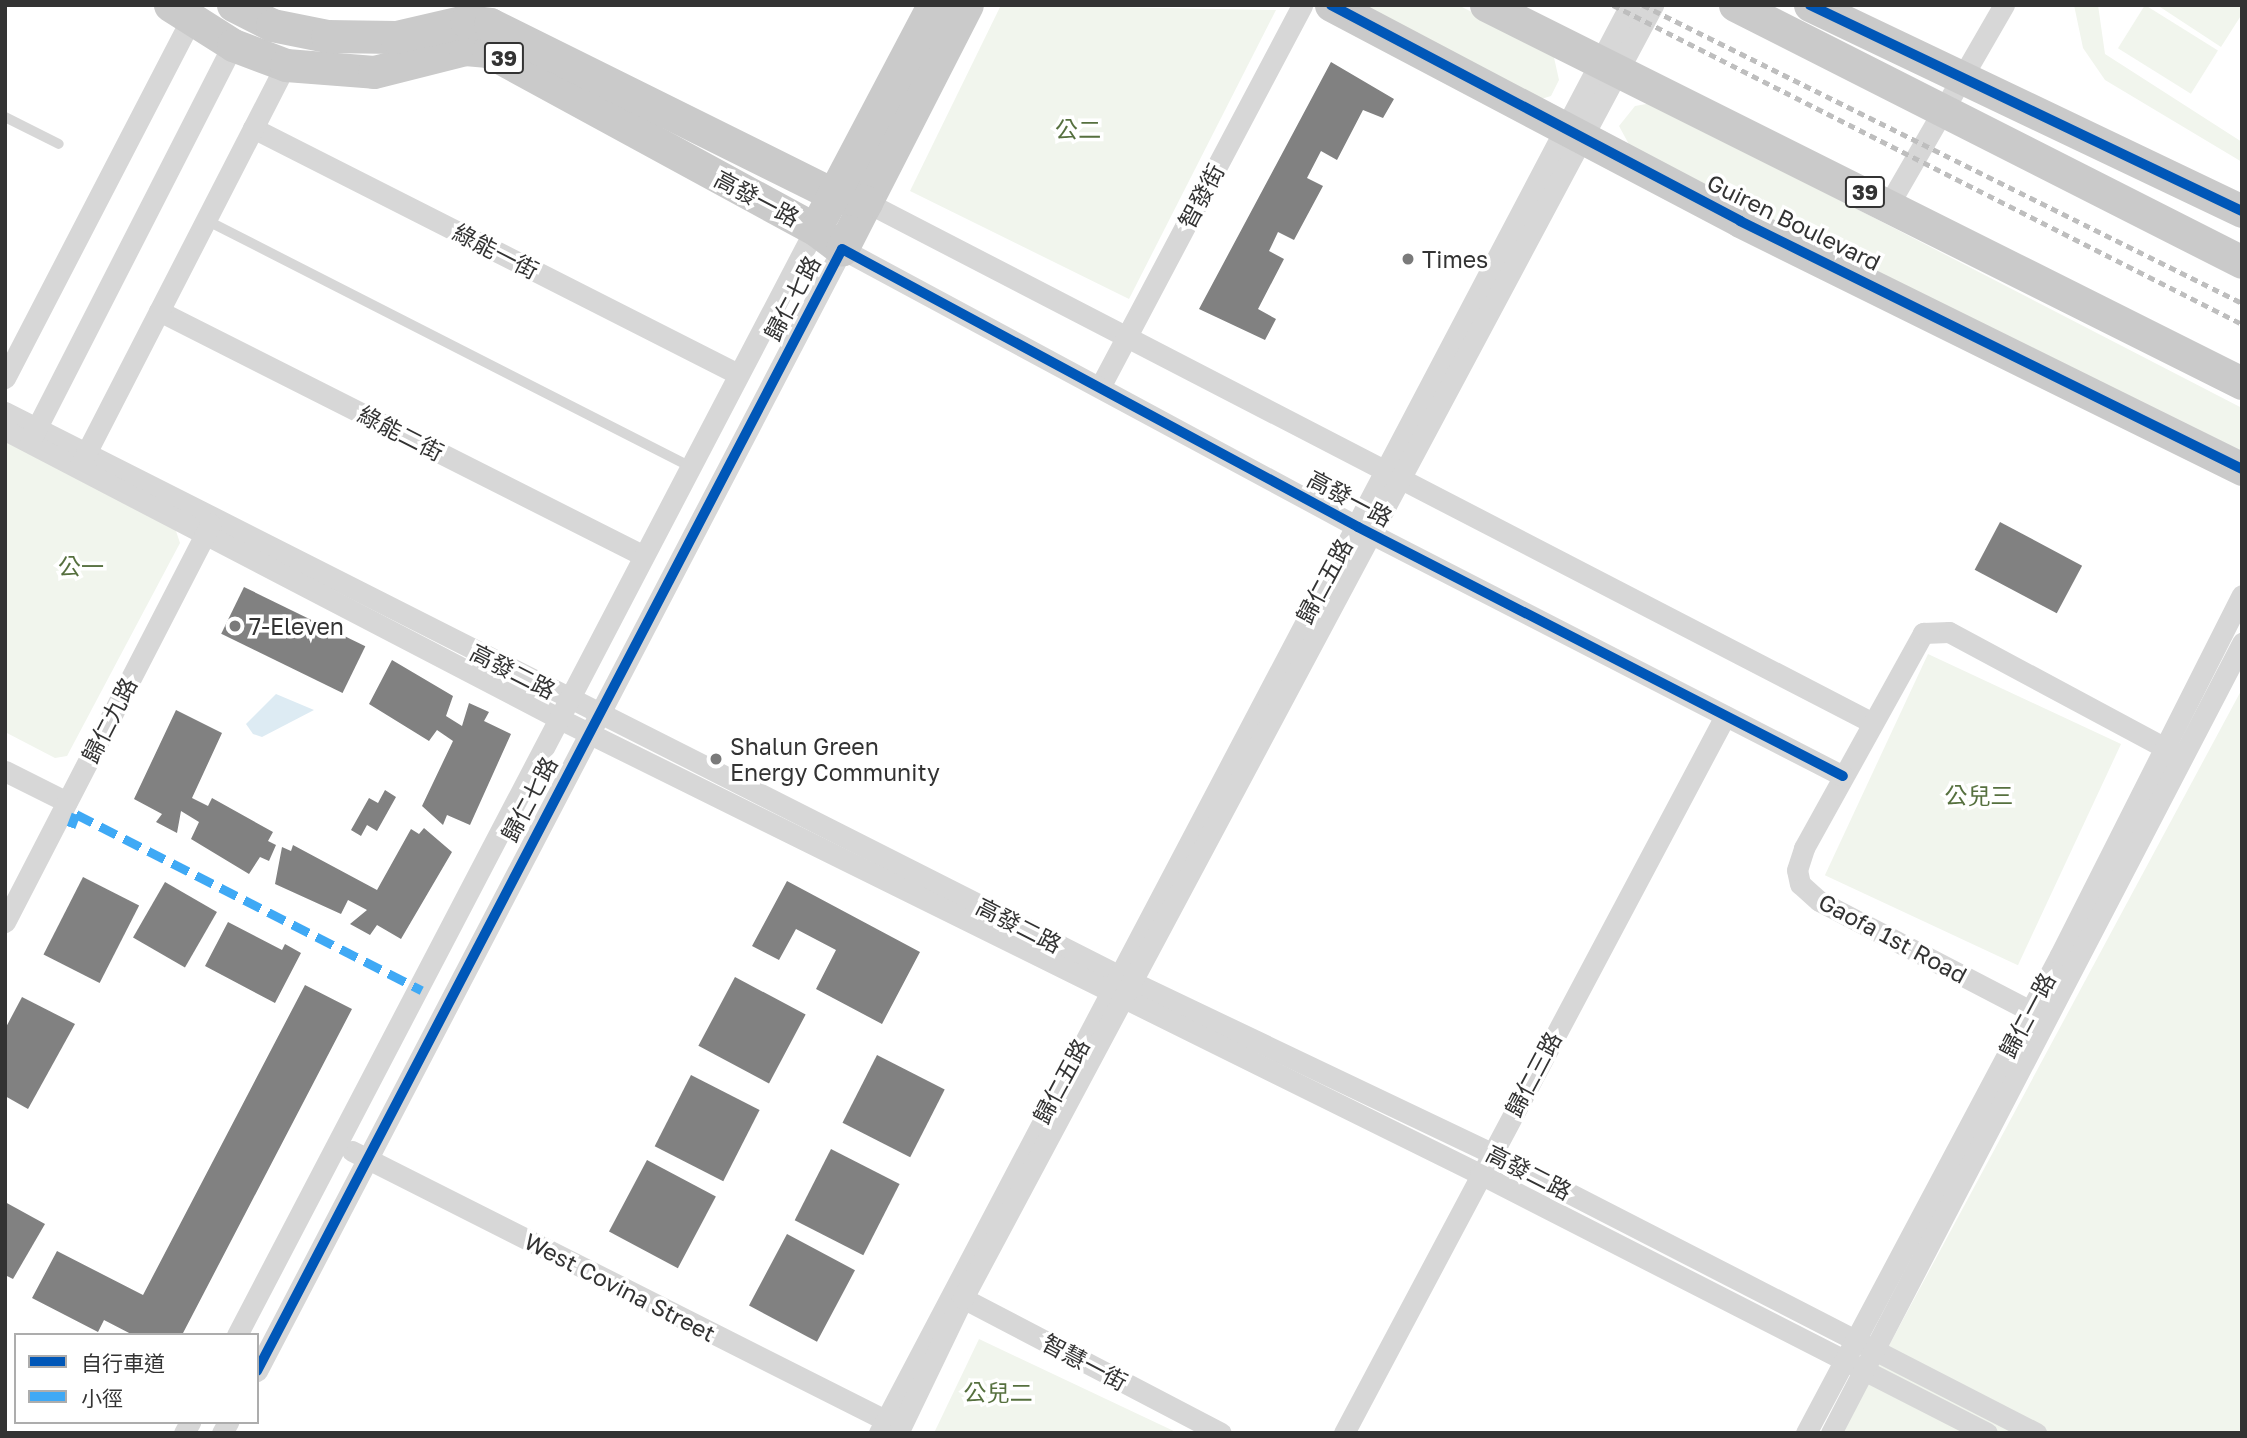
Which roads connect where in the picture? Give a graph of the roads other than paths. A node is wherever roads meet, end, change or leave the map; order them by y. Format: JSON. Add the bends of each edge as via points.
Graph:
{"nodes":[{"id":1,"x":233,"y":5,"type":"edge"},
{"id":2,"x":933,"y":5,"type":"edge"},
{"id":3,"x":967,"y":5,"type":"edge"},
{"id":4,"x":1302,"y":5,"type":"edge"},
{"id":5,"x":1331,"y":5,"type":"edge"},
{"id":6,"x":1486,"y":5,"type":"edge"},
{"id":7,"x":1630,"y":5,"type":"edge"},
{"id":8,"x":1653,"y":5,"type":"edge"},
{"id":9,"x":1735,"y":5,"type":"edge"},
{"id":10,"x":1810,"y":5,"type":"edge"},
{"id":11,"x":2004,"y":5,"type":"edge"},
{"id":12,"x":180,"y":13,"type":"edge"},
{"id":13,"x":233,"y":45,"type":"junction"},
{"id":14,"x":286,"y":65,"type":"junction"},
{"id":15,"x":1608,"y":67,"type":"junction"},
{"id":16,"x":1962,"y":82,"type":"junction"},
{"id":17,"x":1945,"y":113,"type":"junction"},
{"id":18,"x":5,"y":117,"type":"edge"},
{"id":19,"x":253,"y":128,"type":"junction"},
{"id":20,"x":1574,"y":131,"type":"junction"},
{"id":21,"x":59,"y":144,"type":"dead end"},
{"id":22,"x":850,"y":198,"type":"junction"},
{"id":23,"x":1889,"y":204,"type":"junction"},
{"id":24,"x":2242,"y":211,"type":"edge"},
{"id":25,"x":206,"y":219,"type":"junction"},
{"id":26,"x":815,"y":229,"type":"junction"},
{"id":27,"x":842,"y":249,"type":"junction"},
{"id":28,"x":2242,"y":262,"type":"edge"},
{"id":29,"x":159,"y":311,"type":"junction"},
{"id":30,"x":1125,"y":338,"type":"junction"},
{"id":31,"x":738,"y":374,"type":"junction"},
{"id":32,"x":5,"y":378,"type":"edge"},
{"id":33,"x":2242,"y":383,"type":"edge"},
{"id":34,"x":1100,"y":387,"type":"junction"},
{"id":35,"x":5,"y":412,"type":"edge"},
{"id":36,"x":5,"y":430,"type":"edge"},
{"id":37,"x":32,"y":435,"type":"junction"},
{"id":38,"x":82,"y":462,"type":"junction"},
{"id":39,"x":689,"y":466,"type":"junction"},
{"id":40,"x":2242,"y":468,"type":"edge"},
{"id":41,"x":1394,"y":477,"type":"junction"},
{"id":42,"x":208,"y":527,"type":"junction"},
{"id":43,"x":1365,"y":531,"type":"junction"},
{"id":44,"x":642,"y":555,"type":"junction"},
{"id":45,"x":2242,"y":595,"type":"edge"},
{"id":46,"x":2242,"y":643,"type":"edge"},
{"id":47,"x":570,"y":700,"type":"junction"},
{"id":48,"x":1725,"y":716,"type":"junction"},
{"id":49,"x":560,"y":719,"type":"junction"},
{"id":50,"x":1871,"y":722,"type":"junction"},
{"id":51,"x":592,"y":723,"type":"junction"},
{"id":52,"x":2174,"y":752,"type":"junction"},
{"id":53,"x":5,"y":771,"type":"edge"},
{"id":54,"x":1843,"y":776,"type":"junction"},
{"id":55,"x":66,"y":802,"type":"junction"},
{"id":56,"x":5,"y":922,"type":"edge"},
{"id":57,"x":1121,"y":986,"type":"junction"},
{"id":58,"x":2028,"y":1010,"type":"junction"},
{"id":59,"x":2049,"y":1021,"type":"junction"},
{"id":60,"x":341,"y":1145,"type":"junction"},
{"id":61,"x":1491,"y":1153,"type":"junction"},
{"id":62,"x":363,"y":1157,"type":"junction"},
{"id":63,"x":1480,"y":1174,"type":"junction"},
{"id":64,"x":956,"y":1295,"type":"junction"},
{"id":65,"x":238,"y":1333,"type":"edge"},
{"id":66,"x":1856,"y":1339,"type":"junction"},
{"id":67,"x":1875,"y":1349,"type":"junction"},
{"id":68,"x":1844,"y":1361,"type":"junction"},
{"id":69,"x":259,"y":1367,"type":"edge"},
{"id":70,"x":1864,"y":1370,"type":"junction"},
{"id":71,"x":891,"y":1428,"type":"edge"},
{"id":72,"x":1221,"y":1433,"type":"edge"},
{"id":73,"x":1344,"y":1433,"type":"edge"},
{"id":74,"x":1806,"y":1433,"type":"edge"},
{"id":75,"x":1831,"y":1433,"type":"edge"},
{"id":76,"x":1987,"y":1433,"type":"edge"},
{"id":77,"x":2036,"y":1433,"type":"edge"}],
"edges":[{"from":1,"to":22,"type":"main road","name":"高發一路","number":"39","via":[[272,25],[327,36],[396,37],[454,23],[490,24]]},
{"from":2,"to":22,"type":"main road","name":"歸仁七路"},
{"from":3,"to":22,"type":"main road","name":"歸仁七路"},
{"from":4,"to":30,"type":"street","name":"智發街"},
{"from":5,"to":20,"type":"main road","name":"Guiren Boulevard"},
{"from":6,"to":15,"type":"main road","number":"39"},
{"from":7,"to":15,"type":"street"},
{"from":8,"to":15,"type":"street"},
{"from":9,"to":17,"type":"main road"},
{"from":10,"to":16,"type":"main road"},
{"from":11,"to":16,"type":"street"},
{"from":12,"to":13,"type":"main road","name":"高發一路","number":"39"},
{"from":12,"to":32,"type":"street"},
{"from":13,"to":14,"type":"main road","name":"高發一路","number":"39"},
{"from":13,"to":37,"type":"street"},
{"from":14,"to":19,"type":"street"},
{"from":14,"to":26,"type":"main road","name":"高發一路","number":"39","via":[[374,72],[465,49],[488,51]]},
{"from":15,"to":20,"type":"street","name":"歸仁五路"},
{"from":15,"to":23,"type":"main road","number":"39"},
{"from":16,"to":17,"type":"street"},
{"from":16,"to":24,"type":"main road","via":[[2187,180]]},
{"from":17,"to":23,"type":"street"},
{"from":17,"to":28,"type":"main road"},
{"from":18,"to":21,"type":"lane"},
{"from":19,"to":25,"type":"street"},
{"from":19,"to":31,"type":"street","name":"綠能一街"},
{"from":20,"to":40,"type":"main road","name":"Guiren Boulevard","via":[[1740,221]]},
{"from":20,"to":41,"type":"street","name":"歸仁五路"},
{"from":22,"to":26,"type":"main road","name":"歸仁七路"},
{"from":22,"to":27,"type":"main road","name":"歸仁七路"},
{"from":22,"to":30,"type":"street","name":"高發一路"},
{"from":23,"to":33,"type":"main road","number":"39"},
{"from":25,"to":29,"type":"street"},
{"from":25,"to":39,"type":"lane"},
{"from":26,"to":27,"type":"main road","name":"高發一路","number":"39"},
{"from":26,"to":31,"type":"street","name":"歸仁七路"},
{"from":27,"to":34,"type":"street","name":"高發一路"},
{"from":27,"to":51,"type":"street","name":"歸仁七路"},
{"from":29,"to":38,"type":"street"},
{"from":29,"to":44,"type":"street","name":"綠能二街"},
{"from":30,"to":34,"type":"street","name":"智發街"},
{"from":30,"to":41,"type":"street","name":"高發一路"},
{"from":31,"to":39,"type":"street","name":"歸仁七路"},
{"from":34,"to":43,"type":"street","name":"高發一路"},
{"from":35,"to":37,"type":"street","name":"高發二路"},
{"from":36,"to":37,"type":"street","name":"高發二路"},
{"from":37,"to":38,"type":"street","name":"高發二路"},
{"from":38,"to":42,"type":"street","name":"高發二路"},
{"from":39,"to":44,"type":"street","name":"歸仁七路"},
{"from":41,"to":43,"type":"street","name":"歸仁五路"},
{"from":41,"to":50,"type":"street","name":"高發一路"},
{"from":42,"to":47,"type":"street","name":"高發二路"},
{"from":42,"to":49,"type":"street","name":"高發二路"},
{"from":42,"to":55,"type":"street","name":"歸仁九路"},
{"from":43,"to":48,"type":"street","name":"高發一路"},
{"from":43,"to":57,"type":"street","name":"歸仁五路"},
{"from":44,"to":47,"type":"street","name":"歸仁七路"},
{"from":45,"to":52,"type":"street","name":"歸仁一路"},
{"from":46,"to":52,"type":"street","name":"歸仁一路"},
{"from":47,"to":49,"type":"street","name":"歸仁七路"},
{"from":47,"to":51,"type":"street","name":"高發二路"},
{"from":48,"to":54,"type":"street","name":"高發一路"},
{"from":48,"to":61,"type":"street","name":"歸仁三路"},
{"from":49,"to":51,"type":"street","name":"高發二路"},
{"from":49,"to":60,"type":"street","name":"歸仁七路"},
{"from":50,"to":52,"type":"street","name":"Gaofa 1st Road","via":[[1923,633],[1949,632]]},
{"from":50,"to":54,"type":"street","name":"Gaofa 1st Road"},
{"from":51,"to":57,"type":"street","name":"高發二路"},
{"from":51,"to":62,"type":"street","name":"歸仁七路"},
{"from":52,"to":58,"type":"street","name":"歸仁一路"},
{"from":52,"to":59,"type":"street","name":"歸仁一路"},
{"from":53,"to":55,"type":"street"},
{"from":54,"to":58,"type":"street","name":"Gaofa 1st Road","via":[[1804,848],[1797,870],[1800,884],[1819,901]]},
{"from":55,"to":56,"type":"street","name":"歸仁九路"},
{"from":57,"to":61,"type":"street","name":"高發二路"},
{"from":57,"to":63,"type":"street","name":"高發二路"},
{"from":57,"to":64,"type":"street","name":"歸仁五路"},
{"from":58,"to":59,"type":"street","name":"Gaofa 1st Road"},
{"from":58,"to":66,"type":"street","name":"歸仁一路"},
{"from":59,"to":67,"type":"street","name":"歸仁一路"},
{"from":60,"to":62,"type":"street","name":"West Covina Street"},
{"from":60,"to":65,"type":"street","name":"歸仁七路"},
{"from":61,"to":63,"type":"street","name":"歸仁三路"},
{"from":61,"to":66,"type":"street","name":"高發二路"},
{"from":62,"to":69,"type":"street","name":"歸仁七路","via":[[312,1274]]},
{"from":62,"to":71,"type":"street","name":"West Covina Street"},
{"from":63,"to":68,"type":"street","name":"高發二路"},
{"from":63,"to":73,"type":"street","name":"歸仁三路"},
{"from":64,"to":71,"type":"street","name":"歸仁五路"},
{"from":64,"to":72,"type":"street","name":"智慧一街"},
{"from":66,"to":67,"type":"street","name":"高發二路"},
{"from":66,"to":68,"type":"street","name":"歸仁一路"},
{"from":67,"to":70,"type":"street","name":"歸仁一路"},
{"from":67,"to":77,"type":"street","name":"高發二路"},
{"from":68,"to":70,"type":"street","name":"高發二路"},
{"from":68,"to":74,"type":"street","name":"歸仁一路"},
{"from":70,"to":75,"type":"street","name":"歸仁一路"},
{"from":70,"to":76,"type":"street","name":"高發二路"}]}
